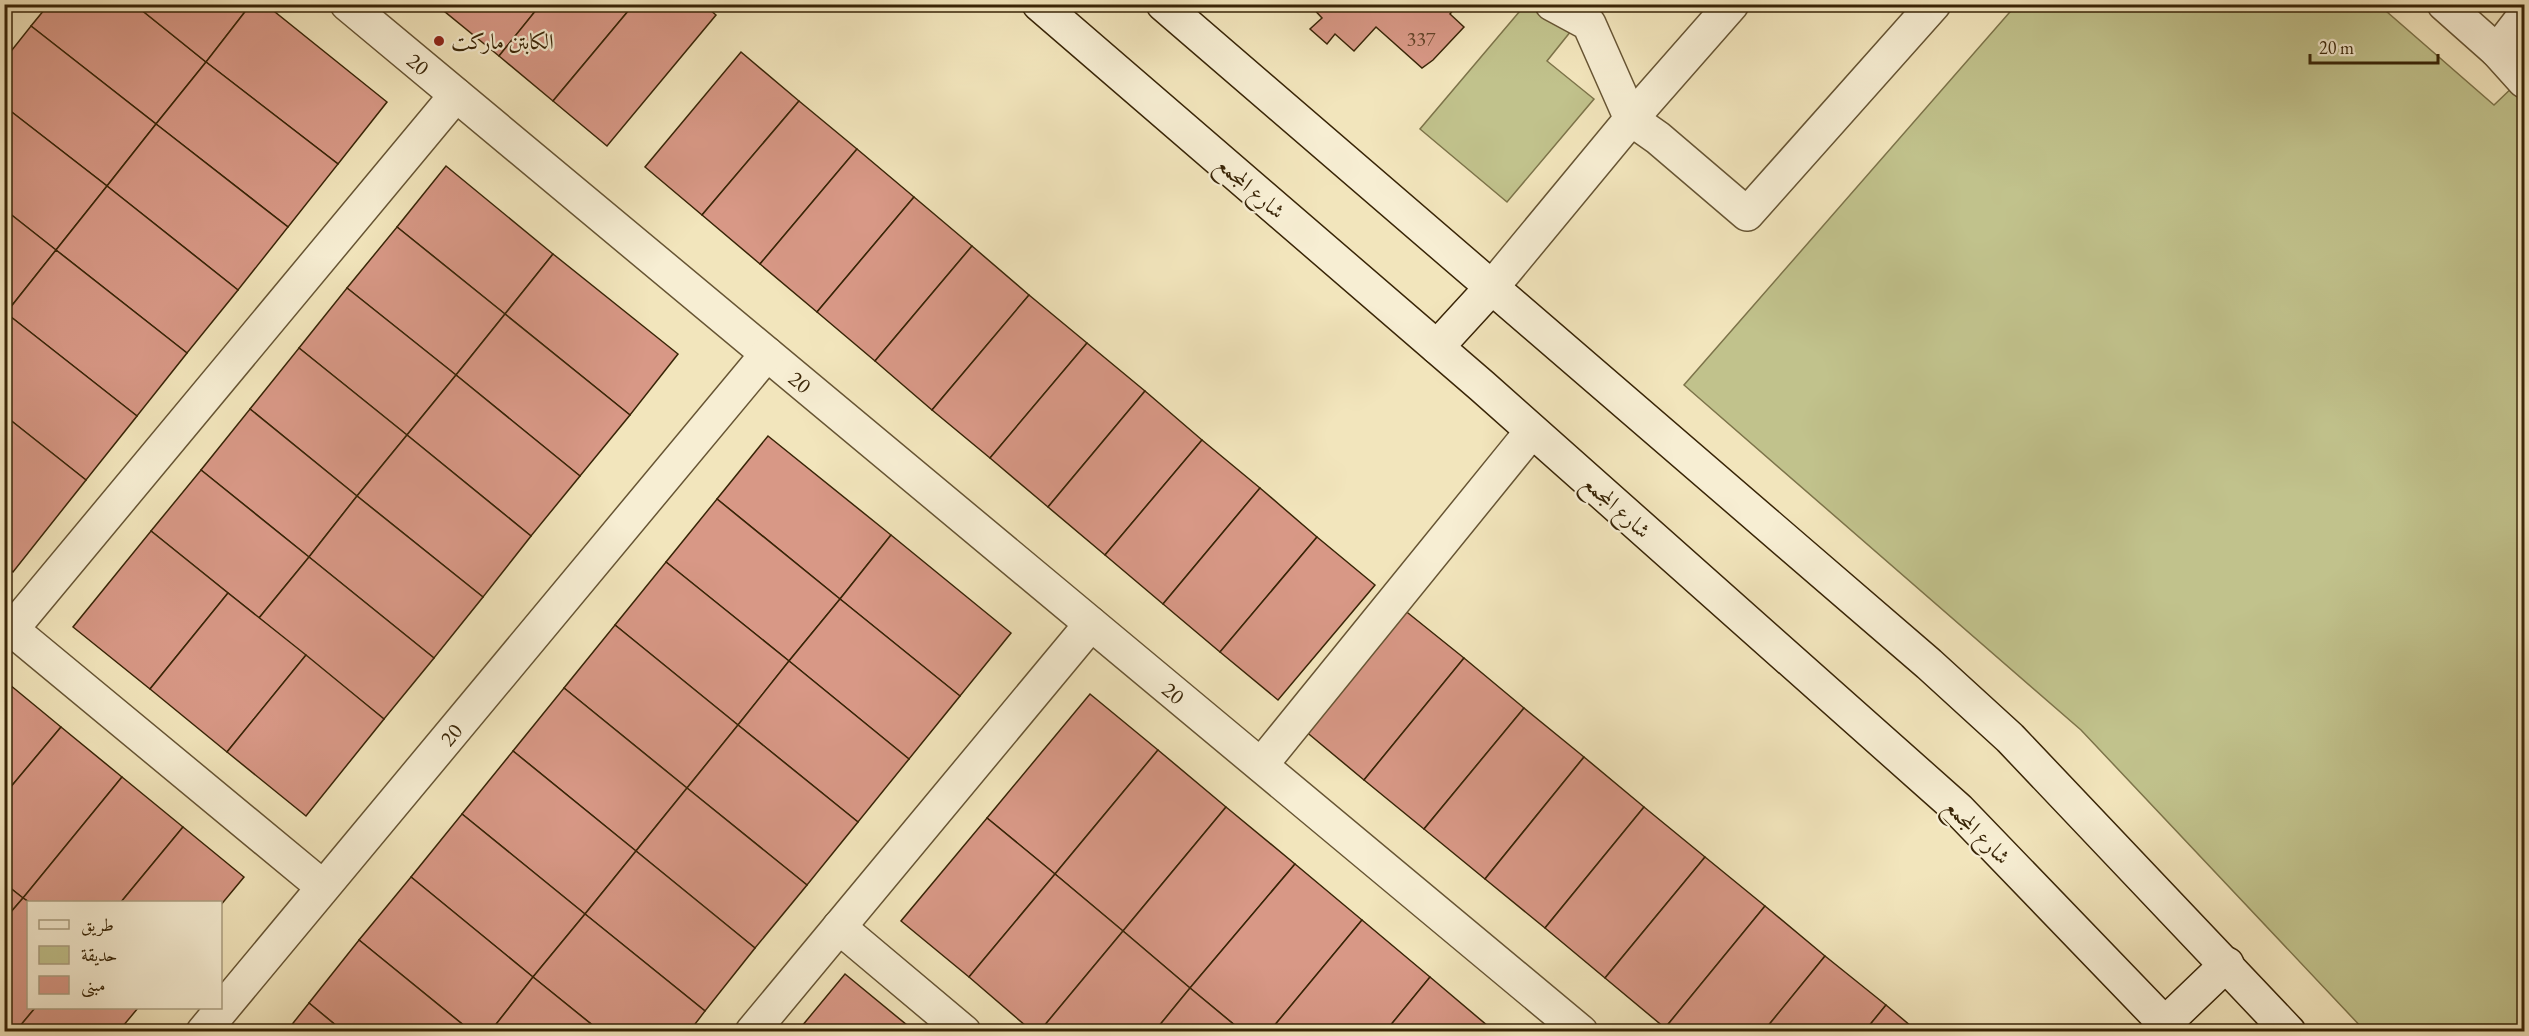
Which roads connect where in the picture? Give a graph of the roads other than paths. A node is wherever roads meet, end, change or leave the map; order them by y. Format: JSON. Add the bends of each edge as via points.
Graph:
{"nodes":[{"id":1,"x":347,"y":4,"type":"edge"},
{"id":2,"x":1039,"y":4,"type":"edge"},
{"id":3,"x":1163,"y":4,"type":"edge"},
{"id":4,"x":1552,"y":4,"type":"edge"},
{"id":5,"x":1732,"y":4,"type":"edge"},
{"id":6,"x":1934,"y":4,"type":"edge"},
{"id":7,"x":2444,"y":4,"type":"edge"},
{"id":8,"x":1597,"y":14,"type":"edge"},
{"id":9,"x":2524,"y":16,"type":"edge"},
{"id":10,"x":2497,"y":51,"type":"junction"},
{"id":11,"x":2524,"y":81,"type":"edge"},
{"id":12,"x":456,"y":95,"type":"junction"},
{"id":13,"x":1631,"y":120,"type":"junction"},
{"id":14,"x":1492,"y":287,"type":"junction"},
{"id":15,"x":1437,"y":347,"type":"junction"},
{"id":16,"x":767,"y":354,"type":"junction"},
{"id":17,"x":1532,"y":431,"type":"junction"},
{"id":18,"x":1091,"y":624,"type":"junction"},
{"id":19,"x":8,"y":626,"type":"edge"},
{"id":20,"x":1261,"y":765,"type":"junction"},
{"id":21,"x":323,"y":887,"type":"junction"},
{"id":22,"x":838,"y":927,"type":"junction"},
{"id":23,"x":2227,"y":964,"type":"junction"},
{"id":24,"x":2164,"y":1029,"type":"edge"},
{"id":25,"x":203,"y":1032,"type":"edge"},
{"id":26,"x":752,"y":1032,"type":"edge"},
{"id":27,"x":964,"y":1032,"type":"edge"},
{"id":28,"x":1581,"y":1032,"type":"edge"},
{"id":29,"x":2289,"y":1032,"type":"edge"}],
"edges":[{"from":1,"to":12,"type":"street","name":"20"},
{"from":2,"to":15,"type":"street","name":"شارع المجمع"},
{"from":3,"to":14,"type":"street"},
{"from":4,"to":8,"type":"street"},
{"from":5,"to":13,"type":"street"},
{"from":6,"to":13,"type":"street","via":[[1747,214],[1658,138]]},
{"from":7,"to":10,"type":"street"},
{"from":8,"to":13,"type":"street"},
{"from":9,"to":10,"type":"street"},
{"from":10,"to":11,"type":"street"},
{"from":12,"to":16,"type":"street","name":"20"},
{"from":12,"to":19,"type":"street"},
{"from":13,"to":14,"type":"street"},
{"from":14,"to":15,"type":"street"},
{"from":14,"to":23,"type":"street","via":[[1978,708]]},
{"from":15,"to":17,"type":"street","name":"شارع المجمع"},
{"from":16,"to":18,"type":"street","name":"20"},
{"from":16,"to":21,"type":"street","name":"20"},
{"from":17,"to":20,"type":"street"},
{"from":17,"to":24,"type":"street","name":"شارع المجمع","via":[[1958,809]]},
{"from":18,"to":20,"type":"street","name":"20"},
{"from":18,"to":22,"type":"street"},
{"from":19,"to":21,"type":"street"},
{"from":20,"to":28,"type":"street","name":"20"},
{"from":21,"to":25,"type":"street","name":"20"},
{"from":22,"to":26,"type":"street"},
{"from":22,"to":27,"type":"street"},
{"from":23,"to":24,"type":"street"},
{"from":23,"to":29,"type":"street"}]}
